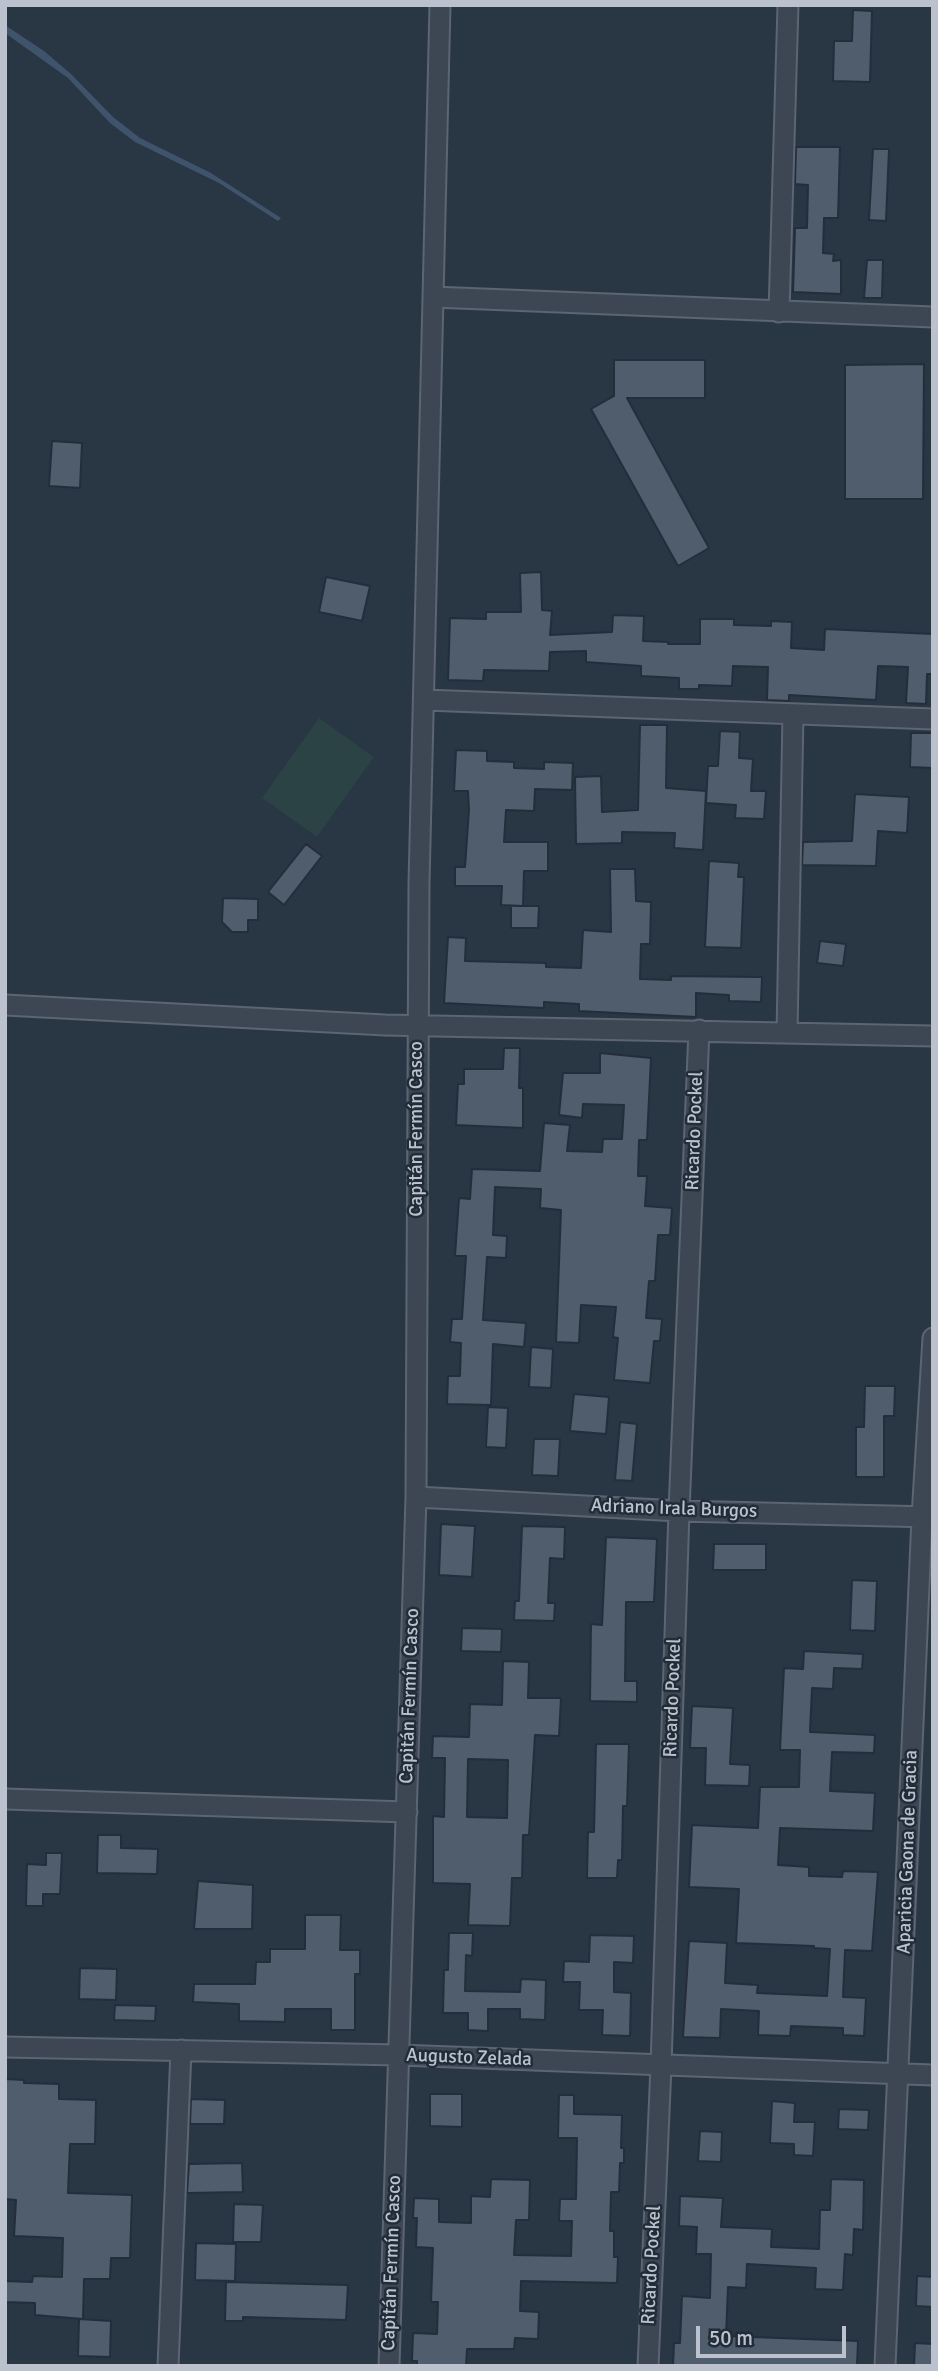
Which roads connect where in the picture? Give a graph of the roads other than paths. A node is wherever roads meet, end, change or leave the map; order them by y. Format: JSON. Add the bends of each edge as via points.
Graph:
{"nodes":[{"id":1,"x":440,"y":5,"type":"edge"},
{"id":2,"x":788,"y":5,"type":"edge"},
{"id":3,"x":433,"y":297,"type":"junction"},
{"id":4,"x":779,"y":313,"type":"junction"},
{"id":5,"x":933,"y":317,"type":"edge"},
{"id":6,"x":424,"y":700,"type":"junction"},
{"id":7,"x":793,"y":714,"type":"junction"},
{"id":8,"x":933,"y":719,"type":"edge"},
{"id":9,"x":5,"y":1005,"type":"edge"},
{"id":10,"x":418,"y":1026,"type":"junction"},
{"id":11,"x":699,"y":1030,"type":"junction"},
{"id":12,"x":787,"y":1033,"type":"junction"},
{"id":13,"x":933,"y":1036,"type":"edge"},
{"id":14,"x":933,"y":1338,"type":"edge"},
{"id":15,"x":416,"y":1497,"type":"junction"},
{"id":16,"x":679,"y":1510,"type":"junction"},
{"id":17,"x":927,"y":1517,"type":"edge"},
{"id":18,"x":5,"y":1799,"type":"edge"},
{"id":19,"x":407,"y":1812,"type":"junction"},
{"id":20,"x":5,"y":2047,"type":"edge"},
{"id":21,"x":181,"y":2050,"type":"junction"},
{"id":22,"x":399,"y":2055,"type":"junction"},
{"id":23,"x":661,"y":2066,"type":"junction"},
{"id":24,"x":899,"y":2073,"type":"junction"},
{"id":25,"x":933,"y":2075,"type":"edge"},
{"id":26,"x":168,"y":2366,"type":"edge"},
{"id":27,"x":389,"y":2366,"type":"edge"},
{"id":28,"x":648,"y":2366,"type":"edge"},
{"id":29,"x":885,"y":2366,"type":"edge"}],
"edges":[{"from":1,"to":3,"type":"street","name":"Capitán Fermín Casco"},
{"from":2,"to":4,"type":"street"},
{"from":3,"to":4,"type":"street"},
{"from":3,"to":6,"type":"street","name":"Capitán Fermín Casco"},
{"from":4,"to":5,"type":"street"},
{"from":6,"to":7,"type":"street"},
{"from":6,"to":10,"type":"street","name":"Capitán Fermín Casco"},
{"from":7,"to":8,"type":"street"},
{"from":7,"to":12,"type":"street"},
{"from":9,"to":10,"type":"street"},
{"from":10,"to":11,"type":"street"},
{"from":10,"to":15,"type":"street","name":"Capitán Fermín Casco"},
{"from":11,"to":12,"type":"street"},
{"from":11,"to":16,"type":"street","name":"Ricardo Pockel"},
{"from":12,"to":13,"type":"street"},
{"from":14,"to":17,"type":"street","name":"Aparicia Gaona de Gracia"},
{"from":15,"to":16,"type":"street","name":"Adriano Irala Burgos"},
{"from":15,"to":19,"type":"street","name":"Capitán Fermín Casco"},
{"from":16,"to":17,"type":"street","name":"Adriano Irala Burgos"},
{"from":16,"to":23,"type":"street","name":"Ricardo Pockel"},
{"from":17,"to":24,"type":"street","name":"Aparicia Gaona de Gracia"},
{"from":18,"to":19,"type":"street"},
{"from":19,"to":22,"type":"street","name":"Capitán Fermín Casco"},
{"from":20,"to":21,"type":"street","name":"Augusto Zelada"},
{"from":21,"to":22,"type":"street","name":"Augusto Zelada"},
{"from":21,"to":26,"type":"street"},
{"from":22,"to":23,"type":"street","name":"Augusto Zelada"},
{"from":22,"to":27,"type":"street","name":"Capitán Fermín Casco"},
{"from":23,"to":24,"type":"street","name":"Augusto Zelada"},
{"from":23,"to":28,"type":"street","name":"Ricardo Pockel"},
{"from":24,"to":25,"type":"street","name":"Augusto Zelada"},
{"from":24,"to":29,"type":"street","name":"Aparicia Gaona de Gracia"}]}
